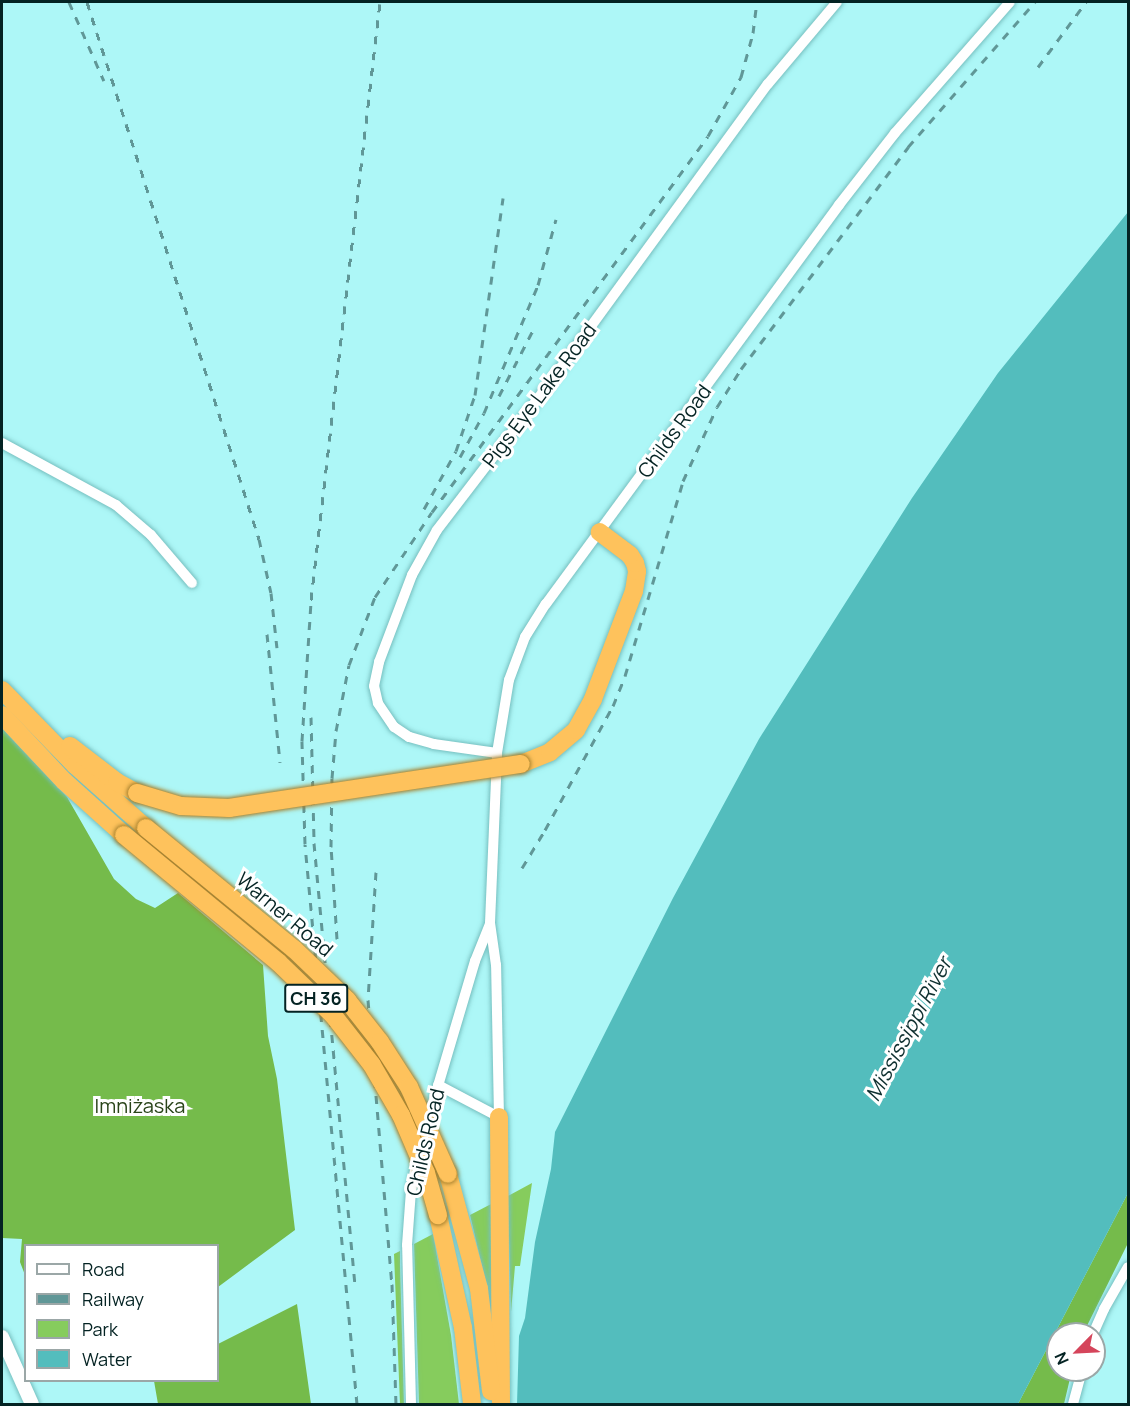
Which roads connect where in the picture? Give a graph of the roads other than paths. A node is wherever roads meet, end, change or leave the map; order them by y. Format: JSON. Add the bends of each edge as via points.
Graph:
{"nodes":[{"id":1,"x":837,"y":2,"type":"edge"},
{"id":2,"x":1010,"y":2,"type":"edge"},
{"id":3,"x":2,"y":443,"type":"edge"},
{"id":4,"x":600,"y":532,"type":"junction"},
{"id":5,"x":192,"y":583,"type":"dead end"},
{"id":6,"x":2,"y":690,"type":"edge"},
{"id":7,"x":9,"y":711,"type":"edge"},
{"id":8,"x":497,"y":753,"type":"junction"},
{"id":9,"x":490,"y":924,"type":"junction"},
{"id":10,"x":438,"y":1084,"type":"junction"},
{"id":11,"x":499,"y":1117,"type":"junction"},
{"id":12,"x":1128,"y":1267,"type":"edge"},
{"id":13,"x":1098,"y":1322,"type":"edge"},
{"id":14,"x":2,"y":1337,"type":"edge"},
{"id":15,"x":1079,"y":1382,"type":"edge"},
{"id":16,"x":32,"y":1404,"type":"edge"},
{"id":17,"x":411,"y":1404,"type":"edge"},
{"id":18,"x":470,"y":1404,"type":"edge"},
{"id":19,"x":492,"y":1404,"type":"edge"},
{"id":20,"x":501,"y":1404,"type":"edge"},
{"id":21,"x":1074,"y":1404,"type":"edge"}],
"edges":[{"from":1,"to":8,"type":"street","name":"Pigs Eye Lake Road","via":[[768,84],[437,530],[412,575],[375,676],[378,703],[394,727],[409,737]]},
{"from":2,"to":4,"type":"street","name":"Childs Road","via":[[916,108],[839,205]]},
{"from":3,"to":5,"type":"street","via":[[116,505],[151,535]]},
{"from":4,"to":7,"type":"highway","bridge":true,"via":[[635,563],[634,591],[593,699],[576,730],[550,752],[521,764],[229,808],[181,807],[137,793]]},
{"from":4,"to":8,"type":"street","name":"Childs Road","via":[[525,637],[505,698]]},
{"from":6,"to":7,"type":"highway","name":"Warner Road","number":"CH 36"},
{"from":7,"to":18,"type":"highway","name":"Warner Road","number":"CH 36","bridge":true,"via":[[64,781],[278,962],[333,1015],[372,1065],[401,1115],[426,1173],[458,1303],[470,1376]]},
{"from":7,"to":19,"type":"highway","name":"Warner Road","number":"CH 36","bridge":true,"via":[[294,949],[347,1000],[380,1042],[409,1087],[448,1174],[479,1289]]},
{"from":8,"to":9,"type":"street","name":"Childs Road"},
{"from":9,"to":10,"type":"street","name":"Childs Road"},
{"from":9,"to":11,"type":"street","name":"Childs Road","via":[[496,965]]},
{"from":10,"to":11,"type":"street"},
{"from":10,"to":17,"type":"street","name":"Childs Road","via":[[417,1158],[408,1231]]},
{"from":11,"to":20,"type":"highway"},
{"from":12,"to":13,"type":"street"},
{"from":14,"to":16,"type":"street"},
{"from":15,"to":21,"type":"street"}]}
